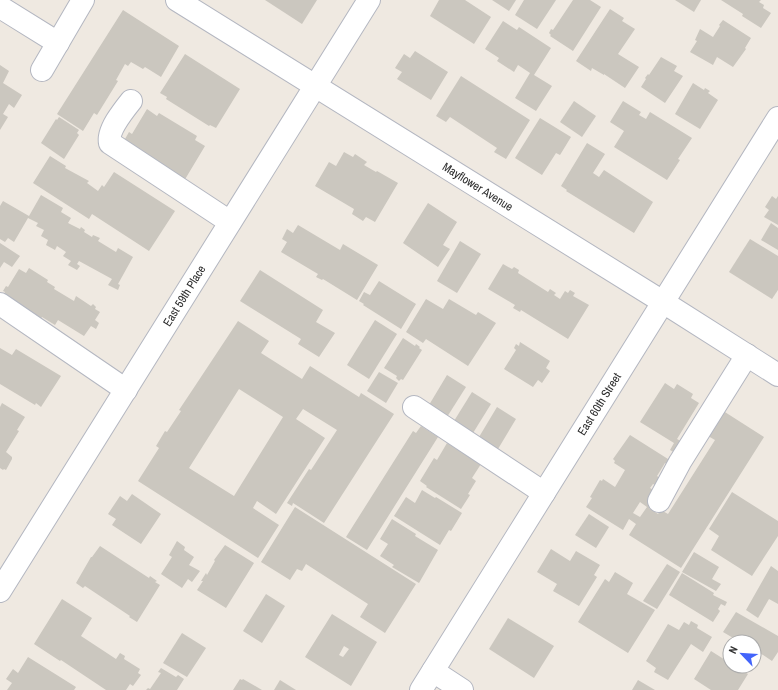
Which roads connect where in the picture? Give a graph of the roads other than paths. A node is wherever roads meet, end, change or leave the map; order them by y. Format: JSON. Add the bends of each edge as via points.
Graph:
{"nodes":[{"id":1,"x":83,"y":0,"type":"edge"},
{"id":2,"x":178,"y":0,"type":"edge"},
{"id":3,"x":369,"y":0,"type":"edge"},
{"id":4,"x":0,"y":7,"type":"edge"},
{"id":5,"x":58,"y":43,"type":"junction"},
{"id":6,"x":42,"y":70,"type":"dead end"},
{"id":7,"x":316,"y":86,"type":"junction"},
{"id":8,"x":131,"y":101,"type":"dead end"},
{"id":9,"x":778,"y":118,"type":"edge"},
{"id":10,"x":230,"y":222,"type":"junction"},
{"id":11,"x":663,"y":302,"type":"junction"},
{"id":12,"x":0,"y":304,"type":"edge"},
{"id":13,"x":746,"y":355,"type":"junction"},
{"id":14,"x":778,"y":375,"type":"edge"},
{"id":15,"x":126,"y":390,"type":"junction"},
{"id":16,"x":414,"y":407,"type":"dead end"},
{"id":17,"x":544,"y":493,"type":"junction"},
{"id":18,"x":659,"y":502,"type":"dead end"},
{"id":19,"x":0,"y":591,"type":"edge"},
{"id":20,"x":433,"y":671,"type":"junction"},
{"id":21,"x":421,"y":690,"type":"edge"},
{"id":22,"x":462,"y":690,"type":"edge"}],
"edges":[{"from":1,"to":5,"type":"street"},
{"from":2,"to":7,"type":"street","name":"Mayflower Avenue"},
{"from":3,"to":7,"type":"street","name":"East 59th Place"},
{"from":4,"to":5,"type":"street"},
{"from":5,"to":6,"type":"street"},
{"from":7,"to":10,"type":"street","name":"East 59th Place"},
{"from":7,"to":11,"type":"street","name":"Mayflower Avenue"},
{"from":8,"to":10,"type":"street","via":[[108,138],[110,143]]},
{"from":9,"to":11,"type":"street","name":"East 60th Street"},
{"from":10,"to":15,"type":"street","name":"East 59th Place"},
{"from":11,"to":13,"type":"street","name":"Mayflower Avenue"},
{"from":11,"to":17,"type":"street","name":"East 60th Street"},
{"from":12,"to":15,"type":"street"},
{"from":13,"to":14,"type":"street","name":"Mayflower Avenue"},
{"from":13,"to":18,"type":"street","via":[[680,462]]},
{"from":15,"to":19,"type":"street","name":"East 59th Place"},
{"from":16,"to":17,"type":"street"},
{"from":17,"to":20,"type":"street","name":"East 60th Street"},
{"from":20,"to":21,"type":"street","name":"East 60th Street"},
{"from":20,"to":22,"type":"street"}]}
